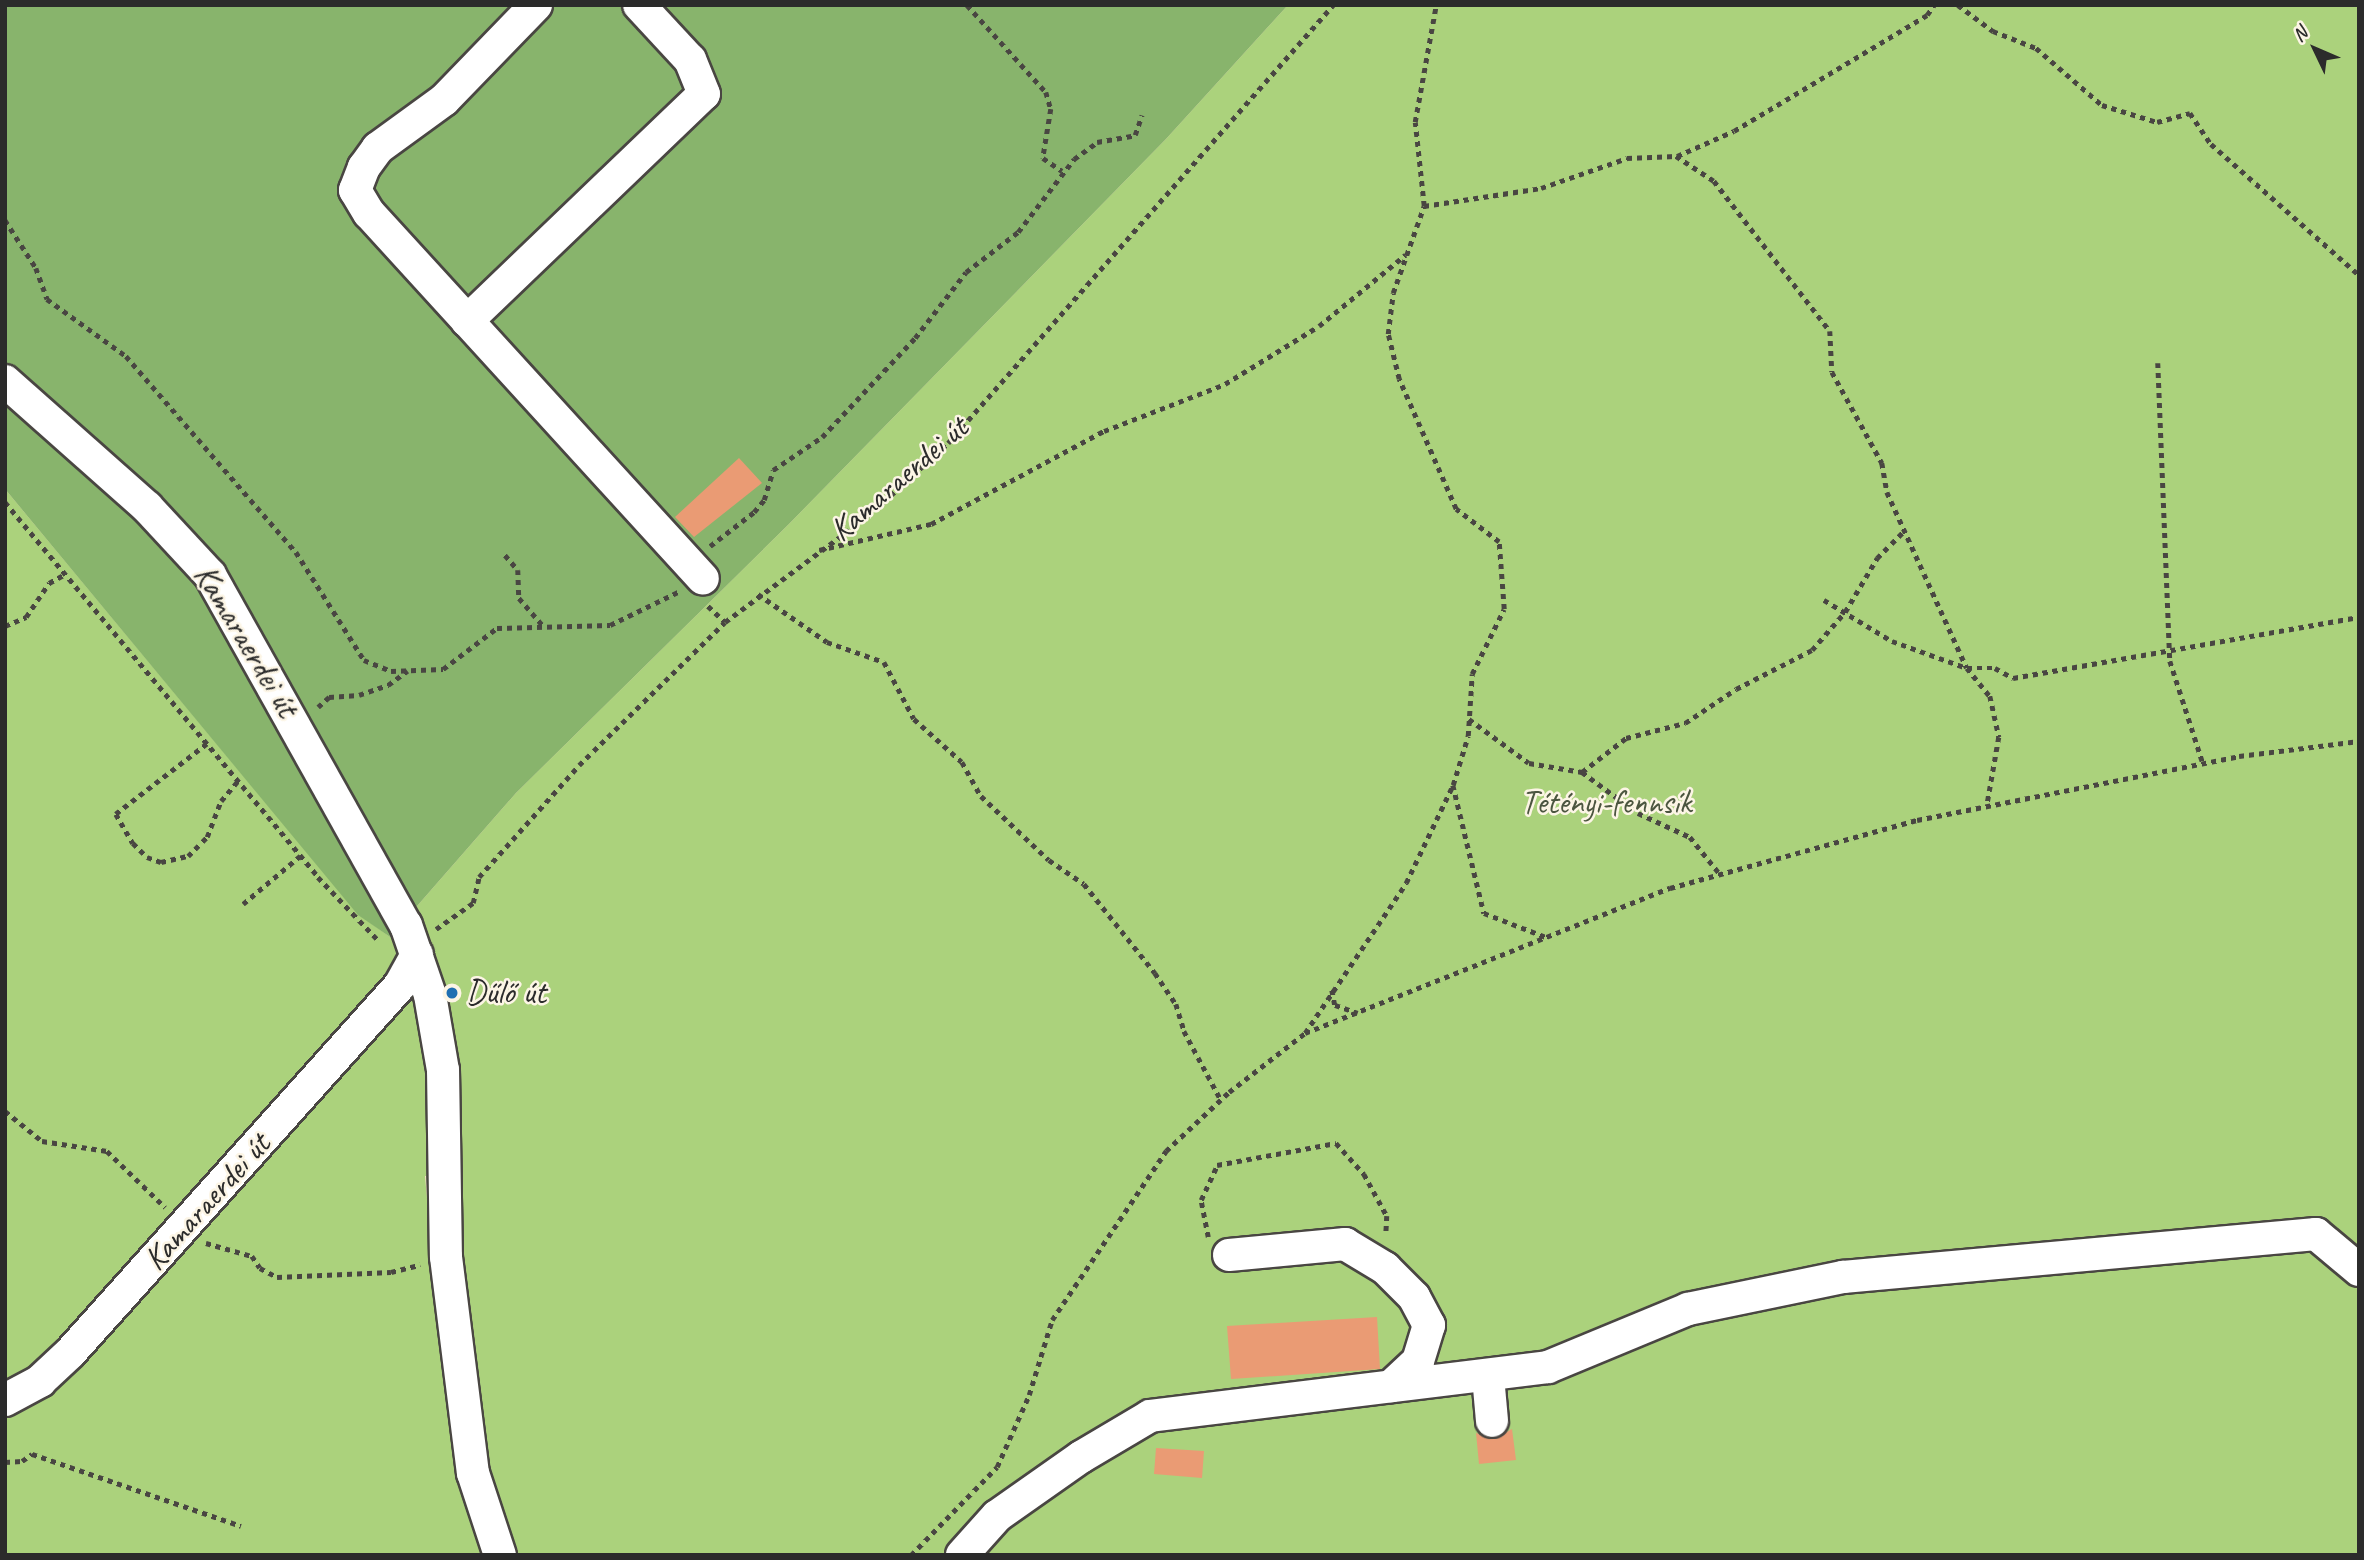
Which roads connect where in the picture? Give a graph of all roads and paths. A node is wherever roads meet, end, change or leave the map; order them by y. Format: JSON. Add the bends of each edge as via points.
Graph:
{"nodes":[{"id":1,"x":536,"y":5,"type":"edge"},
{"id":2,"x":639,"y":5,"type":"edge"},
{"id":3,"x":968,"y":5,"type":"edge"},
{"id":4,"x":1333,"y":5,"type":"edge"},
{"id":5,"x":1436,"y":5,"type":"edge"},
{"id":6,"x":1934,"y":5,"type":"edge"},
{"id":7,"x":1958,"y":5,"type":"edge"},
{"id":8,"x":1142,"y":115,"type":"dead end"},
{"id":9,"x":1676,"y":156,"type":"junction"},
{"id":10,"x":1062,"y":172,"type":"junction"},
{"id":11,"x":1424,"y":206,"type":"junction"},
{"id":12,"x":5,"y":220,"type":"edge"},
{"id":13,"x":1408,"y":253,"type":"junction"},
{"id":14,"x":2359,"y":275,"type":"edge"},
{"id":15,"x":467,"y":321,"type":"junction"},
{"id":16,"x":2158,"y":363,"type":"dead end"},
{"id":17,"x":5,"y":381,"type":"edge"},
{"id":18,"x":5,"y":502,"type":"edge"},
{"id":19,"x":1905,"y":530,"type":"junction"},
{"id":20,"x":815,"y":551,"type":"junction"},
{"id":21,"x":505,"y":555,"type":"dead end"},
{"id":22,"x":65,"y":574,"type":"junction"},
{"id":23,"x":696,"y":579,"type":"junction"},
{"id":24,"x":758,"y":594,"type":"junction"},
{"id":25,"x":1824,"y":600,"type":"dead end"},
{"id":26,"x":1844,"y":612,"type":"junction"},
{"id":27,"x":2359,"y":617,"type":"edge"},
{"id":28,"x":5,"y":626,"type":"edge"},
{"id":29,"x":544,"y":626,"type":"junction"},
{"id":30,"x":2169,"y":651,"type":"junction"},
{"id":31,"x":1967,"y":668,"type":"junction"},
{"id":32,"x":408,"y":671,"type":"junction"},
{"id":33,"x":318,"y":707,"type":"dead end"},
{"id":34,"x":1469,"y":719,"type":"junction"},
{"id":35,"x":2359,"y":741,"type":"edge"},
{"id":36,"x":208,"y":744,"type":"junction"},
{"id":37,"x":2203,"y":762,"type":"junction"},
{"id":38,"x":1582,"y":772,"type":"junction"},
{"id":39,"x":238,"y":781,"type":"junction"},
{"id":40,"x":1453,"y":785,"type":"junction"},
{"id":41,"x":1987,"y":806,"type":"junction"},
{"id":42,"x":300,"y":856,"type":"junction"},
{"id":43,"x":1720,"y":874,"type":"junction"},
{"id":44,"x":243,"y":904,"type":"dead end"},
{"id":45,"x":1548,"y":937,"type":"junction"},
{"id":46,"x":385,"y":952,"type":"dead end"},
{"id":47,"x":417,"y":954,"type":"junction"},
{"id":48,"x":1332,"y":989,"type":"junction"},
{"id":49,"x":1360,"y":1013,"type":"junction"},
{"id":50,"x":1305,"y":1034,"type":"junction"},
{"id":51,"x":1221,"y":1100,"type":"junction"},
{"id":52,"x":5,"y":1111,"type":"edge"},
{"id":53,"x":185,"y":1227,"type":"junction"},
{"id":54,"x":1229,"y":1255,"type":"joint"},
{"id":55,"x":446,"y":1258,"type":"junction"},
{"id":56,"x":1385,"y":1268,"type":"junction"},
{"id":57,"x":2359,"y":1270,"type":"edge"},
{"id":58,"x":1488,"y":1376,"type":"junction"},
{"id":59,"x":1391,"y":1386,"type":"junction"},
{"id":60,"x":5,"y":1400,"type":"edge"},
{"id":61,"x":1492,"y":1421,"type":"dead end"},
{"id":62,"x":5,"y":1462,"type":"edge"},
{"id":63,"x":241,"y":1526,"type":"dead end"},
{"id":64,"x":500,"y":1555,"type":"edge"},
{"id":65,"x":911,"y":1555,"type":"edge"},
{"id":66,"x":962,"y":1555,"type":"edge"}],
"edges":[{"from":1,"to":15,"type":"street","via":[[444,100],[378,148],[355,190],[369,213]]},
{"from":2,"to":15,"type":"street","via":[[690,60],[704,94]]},
{"from":3,"to":10,"type":"path","via":[[1046,92],[1051,109],[1043,158]]},
{"from":4,"to":20,"type":"path","name":"Kamaraerdei út","via":[[948,443],[868,516]]},
{"from":5,"to":11,"type":"path","via":[[1415,122]]},
{"from":6,"to":9,"type":"path","via":[[1927,15],[1734,131]]},
{"from":7,"to":14,"type":"path","via":[[1993,32],[2036,48],[2102,105],[2157,122],[2190,113],[2211,144]]},
{"from":8,"to":10,"type":"path","via":[[1135,135],[1097,142]]},
{"from":9,"to":11,"type":"path","via":[[1627,158],[1541,188]]},
{"from":9,"to":19,"type":"path","via":[[1714,181],[1830,331],[1832,372],[1882,463],[1887,492]]},
{"from":10,"to":23,"type":"path","via":[[1030,219],[966,272],[915,338],[822,437],[773,470],[764,500],[704,552]]},
{"from":11,"to":13,"type":"path"},
{"from":12,"to":32,"type":"path","via":[[36,268],[47,299],[126,356],[296,552],[364,660],[391,671]]},
{"from":13,"to":20,"type":"path","via":[[1319,326],[1225,384],[1104,430],[931,524]]},
{"from":13,"to":34,"type":"path","via":[[1388,319],[1399,379],[1456,509],[1499,542],[1504,609],[1472,674]]},
{"from":15,"to":23,"type":"street"},
{"from":16,"to":30,"type":"path"},
{"from":17,"to":47,"type":"street","name":"Kamaraerdei út","via":[[147,506],[211,575],[346,812]]},
{"from":18,"to":22,"type":"path"},
{"from":19,"to":26,"type":"path","via":[[1877,558]]},
{"from":19,"to":31,"type":"path"},
{"from":20,"to":24,"type":"path","name":"Kamaraerdei út"},
{"from":21,"to":29,"type":"path","via":[[518,570],[519,598]]},
{"from":22,"to":28,"type":"path","via":[[49,583],[26,617]]},
{"from":22,"to":36,"type":"path"},
{"from":23,"to":29,"type":"path","via":[[610,625]]},
{"from":24,"to":47,"type":"path","name":"Kamaraerdei út","via":[[579,765],[479,877],[473,903],[436,927]]},
{"from":24,"to":51,"type":"path","via":[[827,642],[884,662],[914,719],[962,762],[981,796],[1049,860],[1083,884],[1155,973],[1176,1004],[1184,1031]]},
{"from":25,"to":26,"type":"path"},
{"from":26,"to":31,"type":"path","via":[[1892,641]]},
{"from":26,"to":38,"type":"path","via":[[1812,650],[1737,689],[1685,723],[1626,738]]},
{"from":27,"to":30,"type":"path"},
{"from":29,"to":32,"type":"path","via":[[497,628],[443,669]]},
{"from":30,"to":31,"type":"path","via":[[2013,678],[1995,668]]},
{"from":30,"to":37,"type":"path"},
{"from":31,"to":41,"type":"path","via":[[1990,696],[1998,737]]},
{"from":32,"to":33,"type":"path","via":[[388,685],[359,695],[329,697]]},
{"from":34,"to":38,"type":"path","via":[[1529,763]]},
{"from":34,"to":40,"type":"path"},
{"from":35,"to":37,"type":"path"},
{"from":36,"to":39,"type":"path"},
{"from":36,"to":39,"type":"path","via":[[116,814],[133,843],[147,857],[161,862],[188,856],[207,837],[221,801]]},
{"from":37,"to":41,"type":"path"},
{"from":38,"to":43,"type":"path","via":[[1638,813],[1690,836]]},
{"from":39,"to":42,"type":"path"},
{"from":40,"to":45,"type":"path","via":[[1484,913]]},
{"from":40,"to":48,"type":"path","via":[[1406,883]]},
{"from":41,"to":43,"type":"path","via":[[1917,820]]},
{"from":42,"to":44,"type":"path"},
{"from":42,"to":46,"type":"path"},
{"from":43,"to":45,"type":"path","via":[[1670,888]]},
{"from":45,"to":49,"type":"path"},
{"from":47,"to":53,"type":"street","name":"Kamaraerdei út","via":[[400,985]]},
{"from":47,"to":55,"type":"street","name":"Kamaraerdei út","via":[[430,995],[443,1070]]},
{"from":48,"to":49,"type":"path","via":[[1335,1005]]},
{"from":48,"to":50,"type":"path"},
{"from":49,"to":50,"type":"path"},
{"from":50,"to":51,"type":"path"},
{"from":51,"to":65,"type":"path","via":[[1166,1151],[1052,1320],[1029,1395],[1003,1443],[997,1467]]},
{"from":52,"to":53,"type":"path","via":[[42,1141],[107,1151]]},
{"from":53,"to":55,"type":"path","via":[[214,1247],[252,1256],[260,1268],[277,1277],[391,1272]]},
{"from":53,"to":60,"type":"street","name":"Kamaraerdei út","via":[[70,1353],[28,1390]]},
{"from":54,"to":56,"type":"street","via":[[1345,1244]]},
{"from":54,"to":56,"type":"path","via":[[1210,1251],[1201,1200],[1217,1165],[1336,1143],[1364,1174],[1387,1216]]},
{"from":55,"to":64,"type":"street","name":"Kamaraerdei út","via":[[473,1473]]},
{"from":56,"to":59,"type":"street","via":[[1414,1297],[1429,1325],[1418,1361]]},
{"from":57,"to":58,"type":"street","via":[[2316,1234],[1843,1277],[1688,1309],[1548,1367]]},
{"from":58,"to":59,"type":"street"},
{"from":58,"to":61,"type":"street"},
{"from":59,"to":66,"type":"street","via":[[1150,1416],[997,1516]]},
{"from":62,"to":63,"type":"path","via":[[22,1461],[32,1454]]}]}
